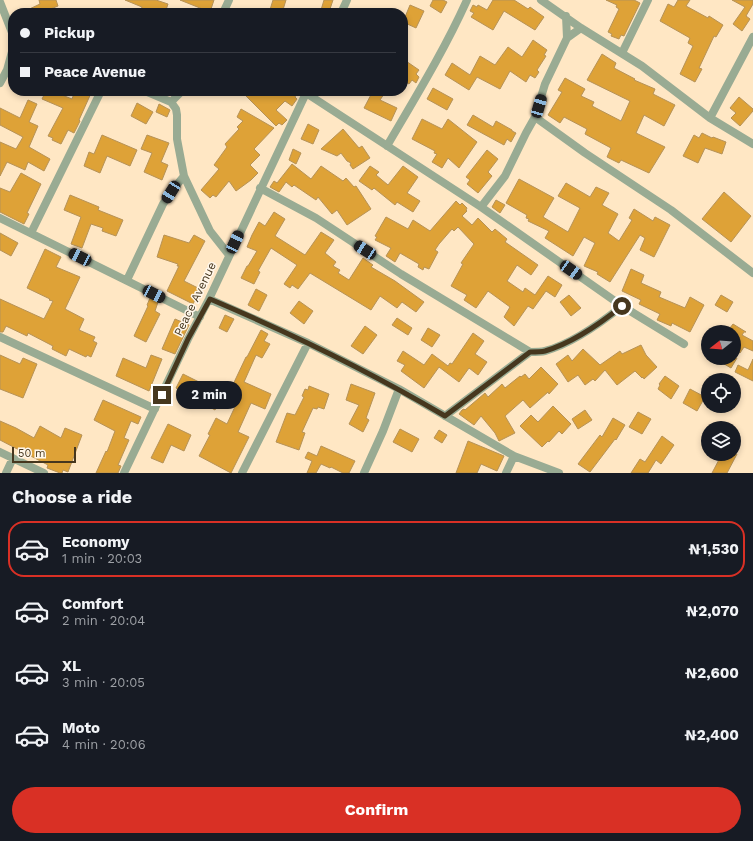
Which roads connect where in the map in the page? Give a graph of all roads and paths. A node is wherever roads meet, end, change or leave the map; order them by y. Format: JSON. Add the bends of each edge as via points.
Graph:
{"nodes":[{"id":1,"x":467,"y":0,"type":"edge"},
{"id":2,"x":541,"y":0,"type":"edge"},
{"id":3,"x":648,"y":0,"type":"edge"},
{"id":4,"x":0,"y":2,"type":"edge"},
{"id":5,"x":566,"y":16,"type":"junction"},
{"id":6,"x":8,"y":22,"type":"edge"},
{"id":7,"x":581,"y":28,"type":"junction"},
{"id":8,"x":753,"y":37,"type":"edge"},
{"id":9,"x":566,"y":38,"type":"junction"},
{"id":10,"x":622,"y":53,"type":"junction"},
{"id":11,"x":8,"y":66,"type":"edge"},
{"id":12,"x":0,"y":83,"type":"edge"},
{"id":13,"x":99,"y":96,"type":"edge"},
{"id":14,"x":157,"y":96,"type":"edge"},
{"id":15,"x":177,"y":96,"type":"edge"},
{"id":16,"x":304,"y":96,"type":"edge"},
{"id":17,"x":312,"y":96,"type":"edge"},
{"id":18,"x":171,"y":102,"type":"junction"},
{"id":19,"x":535,"y":117,"type":"junction"},
{"id":20,"x":710,"y":118,"type":"junction"},
{"id":21,"x":753,"y":144,"type":"edge"},
{"id":22,"x":387,"y":146,"type":"junction"},
{"id":23,"x":184,"y":176,"type":"junction"},
{"id":24,"x":260,"y":188,"type":"junction"},
{"id":25,"x":481,"y":207,"type":"junction"},
{"id":26,"x":0,"y":218,"type":"edge"},
{"id":27,"x":32,"y":233,"type":"junction"},
{"id":28,"x":229,"y":255,"type":"junction"},
{"id":29,"x":753,"y":273,"type":"edge"},
{"id":30,"x":127,"y":280,"type":"junction"},
{"id":31,"x":210,"y":299,"type":"junction"},
{"id":32,"x":622,"y":306,"type":"junction"},
{"id":33,"x":200,"y":317,"type":"junction"},
{"id":34,"x":0,"y":337,"type":"edge"},
{"id":35,"x":308,"y":343,"type":"junction"},
{"id":36,"x":684,"y":344,"type":"dead end"},
{"id":37,"x":530,"y":352,"type":"junction"},
{"id":38,"x":399,"y":389,"type":"junction"},
{"id":39,"x":155,"y":409,"type":"junction"},
{"id":40,"x":445,"y":416,"type":"junction"},
{"id":41,"x":0,"y":452,"type":"edge"},
{"id":42,"x":514,"y":456,"type":"junction"},
{"id":43,"x":12,"y":458,"type":"junction"},
{"id":44,"x":6,"y":473,"type":"edge"},
{"id":45,"x":44,"y":473,"type":"edge"},
{"id":46,"x":124,"y":473,"type":"edge"},
{"id":47,"x":242,"y":473,"type":"edge"},
{"id":48,"x":364,"y":473,"type":"edge"},
{"id":49,"x":506,"y":473,"type":"edge"},
{"id":50,"x":559,"y":473,"type":"edge"}],
"edges":[{"from":1,"to":22,"type":"street","via":[[426,81]]},
{"from":2,"to":5,"type":"street"},
{"from":3,"to":10,"type":"street"},
{"from":4,"to":6,"type":"street"},
{"from":5,"to":7,"type":"street"},
{"from":5,"to":9,"type":"street"},
{"from":7,"to":9,"type":"street"},
{"from":7,"to":10,"type":"street"},
{"from":8,"to":20,"type":"street"},
{"from":9,"to":19,"type":"street","via":[[545,84]]},
{"from":10,"to":20,"type":"street"},
{"from":11,"to":12,"type":"street"},
{"from":13,"to":27,"type":"street"},
{"from":14,"to":18,"type":"street"},
{"from":15,"to":18,"type":"street"},
{"from":16,"to":24,"type":"street","name":"Peace Avenue"},
{"from":17,"to":22,"type":"street"},
{"from":18,"to":23,"type":"street","via":[[176,109],[177,139]]},
{"from":19,"to":25,"type":"street","via":[[505,176]]},
{"from":19,"to":29,"type":"street","via":[[671,210]]},
{"from":20,"to":21,"type":"street"},
{"from":22,"to":25,"type":"street"},
{"from":23,"to":28,"type":"street","via":[[210,231]]},
{"from":23,"to":30,"type":"street","via":[[164,204]]},
{"from":24,"to":28,"type":"street","name":"Peace Avenue"},
{"from":24,"to":37,"type":"street","via":[[316,218],[401,274]]},
{"from":25,"to":32,"type":"street"},
{"from":26,"to":27,"type":"street"},
{"from":27,"to":30,"type":"street"},
{"from":28,"to":31,"type":"street","name":"Peace Avenue"},
{"from":30,"to":33,"type":"street"},
{"from":31,"to":33,"type":"street","name":"Peace Avenue"},
{"from":31,"to":35,"type":"street"},
{"from":32,"to":36,"type":"street"},
{"from":32,"to":37,"type":"street","via":[[573,339],[545,351]]},
{"from":33,"to":39,"type":"street","name":"Peace Avenue"},
{"from":34,"to":39,"type":"street"},
{"from":35,"to":38,"type":"street"},
{"from":35,"to":47,"type":"street"},
{"from":37,"to":40,"type":"street"},
{"from":38,"to":40,"type":"street"},
{"from":38,"to":48,"type":"street"},
{"from":39,"to":46,"type":"street","name":"Peace Avenue"},
{"from":40,"to":42,"type":"street"},
{"from":41,"to":43,"type":"street"},
{"from":42,"to":49,"type":"street"},
{"from":42,"to":50,"type":"street"},
{"from":43,"to":44,"type":"street"},
{"from":43,"to":45,"type":"street"}]}
